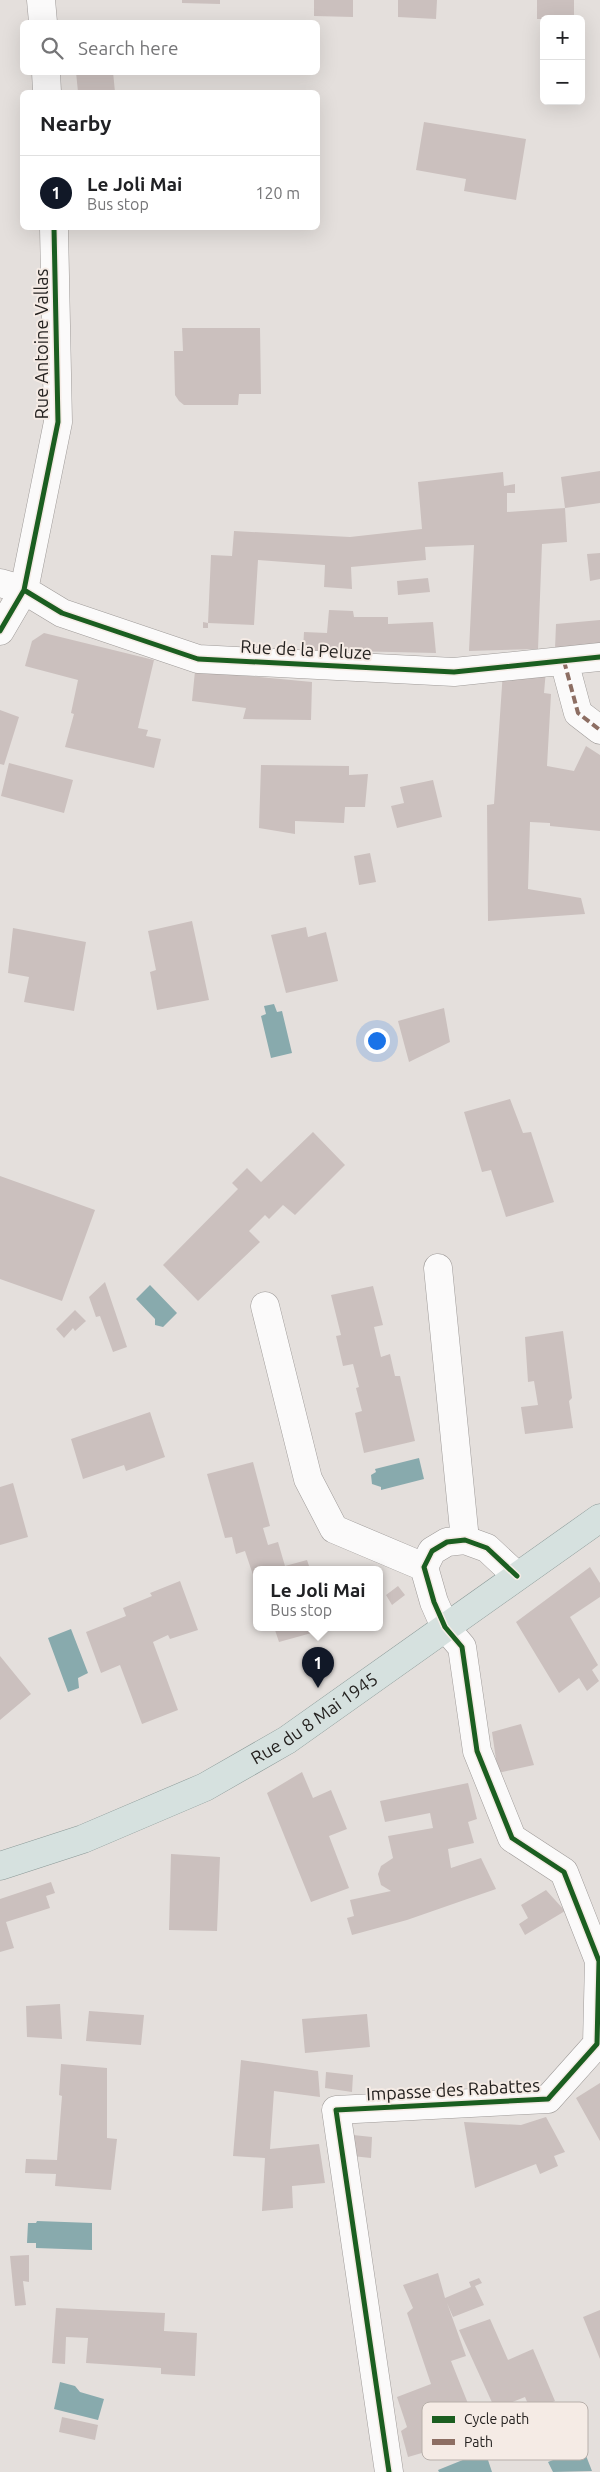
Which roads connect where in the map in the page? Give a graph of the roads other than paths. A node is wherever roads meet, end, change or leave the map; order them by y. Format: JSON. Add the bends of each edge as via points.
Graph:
{"nodes":[{"id":1,"x":41,"y":0,"type":"edge"},
{"id":2,"x":42,"y":20,"type":"edge"},
{"id":3,"x":46,"y":75,"type":"edge"},
{"id":4,"x":47,"y":90,"type":"edge"},
{"id":5,"x":54,"y":230,"type":"edge"},
{"id":6,"x":12,"y":586,"type":"edge"},
{"id":7,"x":0,"y":632,"type":"edge"},
{"id":8,"x":600,"y":657,"type":"edge"},
{"id":9,"x":564,"y":661,"type":"junction"},
{"id":10,"x":600,"y":730,"type":"edge"},
{"id":11,"x":438,"y":1268,"type":"dead end"},
{"id":12,"x":264,"y":1306,"type":"dead end"},
{"id":13,"x":600,"y":1518,"type":"edge"},
{"id":14,"x":465,"y":1540,"type":"junction"},
{"id":15,"x":424,"y":1567,"type":"junction"},
{"id":16,"x":517,"y":1576,"type":"junction"},
{"id":17,"x":445,"y":1627,"type":"junction"},
{"id":18,"x":0,"y":1866,"type":"edge"},
{"id":19,"x":389,"y":2472,"type":"edge"}],
"edges":[{"from":1,"to":2,"type":"street"},
{"from":3,"to":4,"type":"street"},
{"from":5,"to":6,"type":"street","name":"Rue Antoine Vallas","via":[[58,422]]},
{"from":6,"to":7,"type":"street","name":"Rue Antoine Vallas"},
{"from":6,"to":9,"type":"street","name":"Rue de la Peluze","via":[[62,613],[198,658],[454,672]]},
{"from":8,"to":9,"type":"street","name":"Rue de la Peluze"},
{"from":9,"to":10,"type":"street","via":[[578,713]]},
{"from":11,"to":14,"type":"street"},
{"from":12,"to":15,"type":"street","via":[[308,1479],[334,1529]]},
{"from":13,"to":16,"type":"main road","name":"Rue du 8 Mai 1945"},
{"from":14,"to":15,"type":"street","via":[[447,1542],[432,1551]]},
{"from":14,"to":16,"type":"street","via":[[487,1548]]},
{"from":15,"to":17,"type":"street"},
{"from":16,"to":17,"type":"main road","name":"Rue du 8 Mai 1945"},
{"from":17,"to":18,"type":"main road","name":"Rue du 8 Mai 1945","via":[[287,1740],[205,1787],[84,1839]]},
{"from":17,"to":19,"type":"street","name":"Impasse des Rabattes","via":[[462,1647],[476,1751],[512,1838],[564,1872],[599,1962],[597,2044],[548,2099],[336,2110]]}]}
